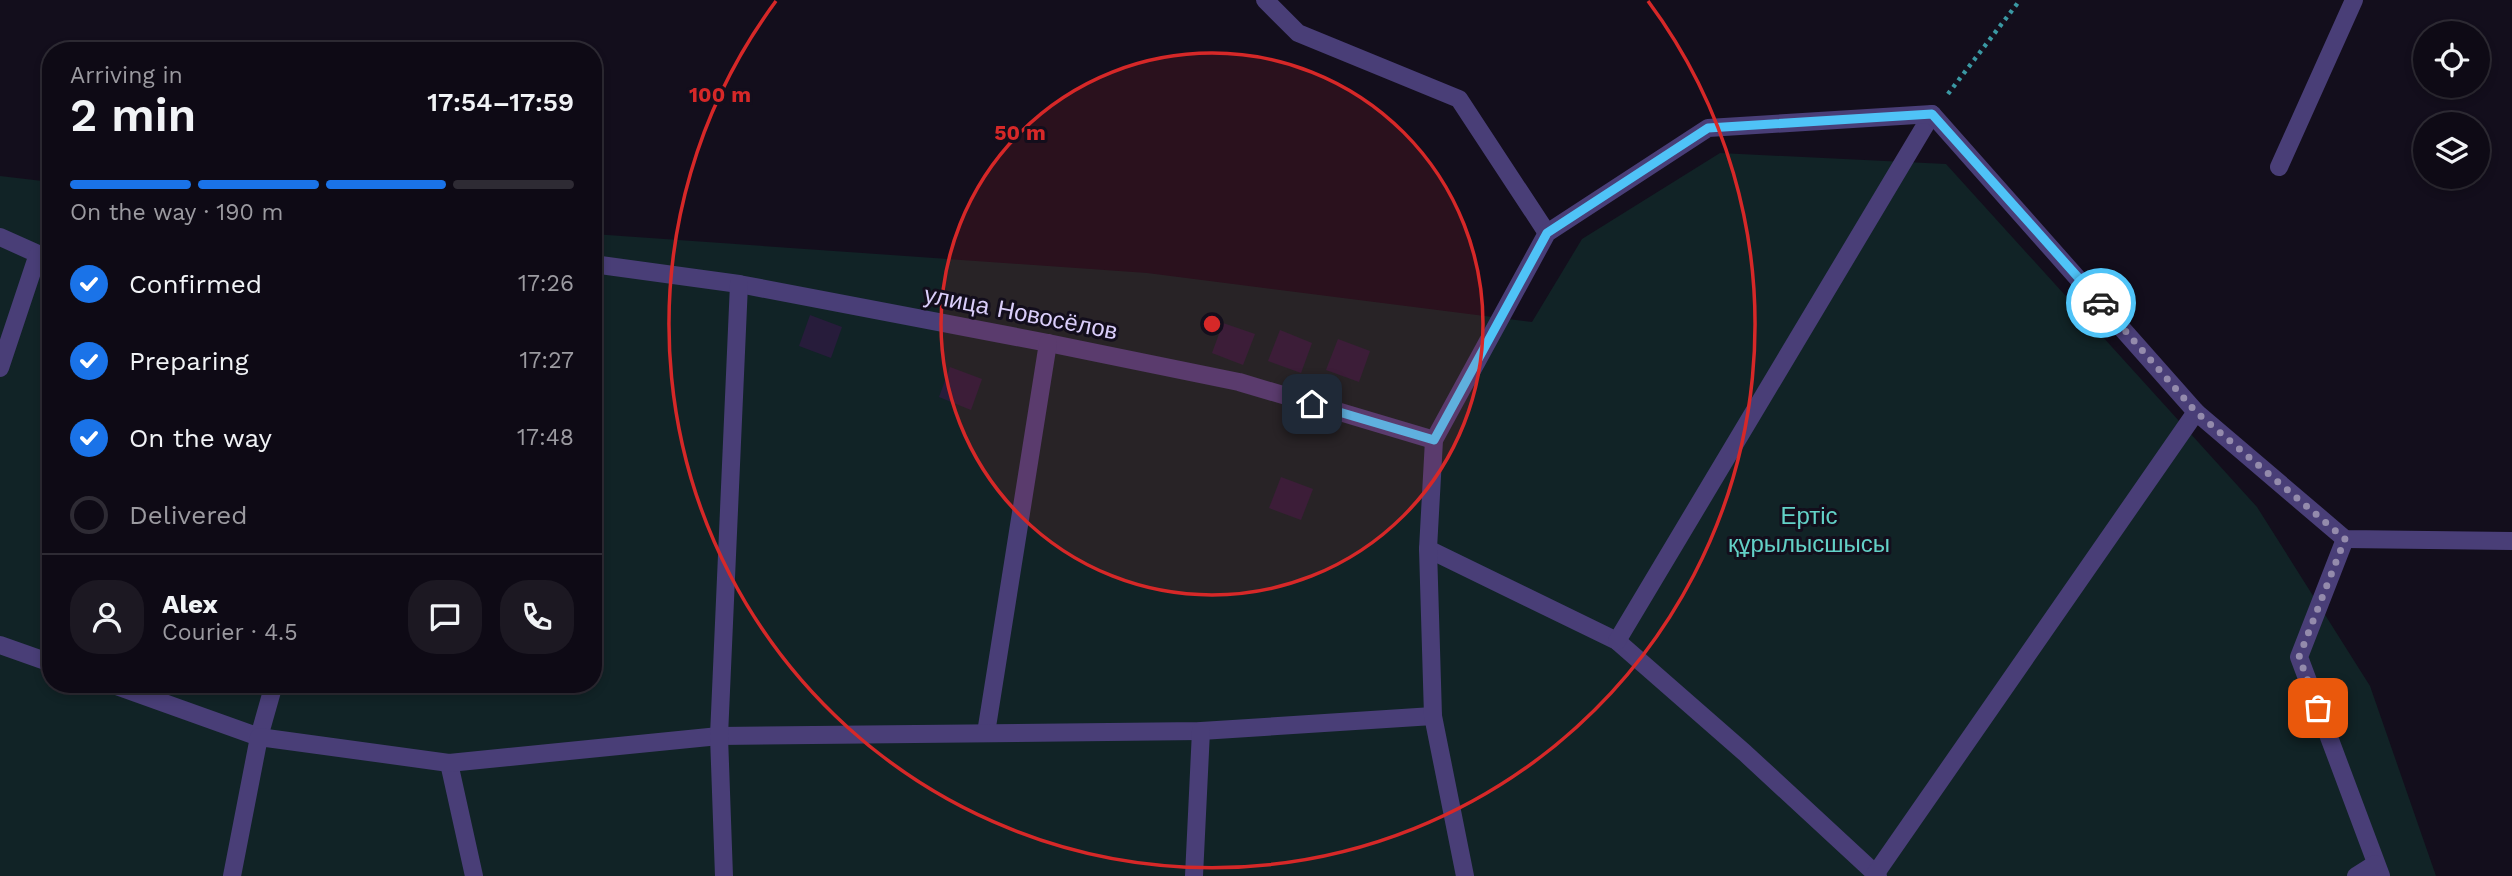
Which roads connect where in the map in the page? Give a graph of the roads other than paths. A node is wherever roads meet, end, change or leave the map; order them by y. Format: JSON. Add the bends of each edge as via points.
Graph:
{"nodes":[{"id":1,"x":1265,"y":0,"type":"edge"},
{"id":2,"x":2354,"y":0,"type":"edge"},
{"id":3,"x":1932,"y":114,"type":"junction"},
{"id":4,"x":2279,"y":167,"type":"dead end"},
{"id":5,"x":1547,"y":233,"type":"junction"},
{"id":6,"x":0,"y":237,"type":"edge"},
{"id":7,"x":42,"y":253,"type":"edge"},
{"id":8,"x":42,"y":259,"type":"edge"},
{"id":9,"x":602,"y":265,"type":"edge"},
{"id":10,"x":739,"y":284,"type":"junction"},
{"id":11,"x":1048,"y":342,"type":"junction"},
{"id":12,"x":0,"y":369,"type":"edge"},
{"id":13,"x":2196,"y":412,"type":"junction"},
{"id":14,"x":1434,"y":440,"type":"junction"},
{"id":15,"x":2345,"y":539,"type":"junction"},
{"id":16,"x":2512,"y":541,"type":"edge"},
{"id":17,"x":1427,"y":549,"type":"junction"},
{"id":18,"x":1617,"y":641,"type":"junction"},
{"id":19,"x":0,"y":645,"type":"edge"},
{"id":20,"x":42,"y":660,"type":"edge"},
{"id":21,"x":136,"y":693,"type":"edge"},
{"id":22,"x":271,"y":693,"type":"edge"},
{"id":23,"x":1433,"y":716,"type":"junction"},
{"id":24,"x":1201,"y":732,"type":"junction"},
{"id":25,"x":986,"y":733,"type":"junction"},
{"id":26,"x":719,"y":736,"type":"junction"},
{"id":27,"x":259,"y":737,"type":"junction"},
{"id":28,"x":449,"y":763,"type":"junction"},
{"id":29,"x":2378,"y":870,"type":"edge"},
{"id":30,"x":1876,"y":875,"type":"edge"},
{"id":31,"x":232,"y":876,"type":"edge"},
{"id":32,"x":474,"y":876,"type":"edge"},
{"id":33,"x":724,"y":876,"type":"edge"},
{"id":34,"x":1194,"y":876,"type":"edge"},
{"id":35,"x":1465,"y":876,"type":"edge"},
{"id":36,"x":2356,"y":876,"type":"edge"}],
"edges":[{"from":1,"to":5,"type":"street","via":[[1298,33],[1460,99]]},
{"from":2,"to":4,"type":"street"},
{"from":3,"to":5,"type":"street","via":[[1708,128]]},
{"from":3,"to":13,"type":"street"},
{"from":3,"to":18,"type":"street"},
{"from":5,"to":14,"type":"street"},
{"from":6,"to":7,"type":"street"},
{"from":8,"to":12,"type":"street"},
{"from":9,"to":10,"type":"street","name":"улица Новосёлов"},
{"from":10,"to":11,"type":"street","name":"улица Новосёлов"},
{"from":10,"to":26,"type":"street"},
{"from":11,"to":14,"type":"street","name":"улица Новосёлов","via":[[1239,382]]},
{"from":11,"to":25,"type":"street"},
{"from":13,"to":15,"type":"street"},
{"from":13,"to":30,"type":"street"},
{"from":14,"to":17,"type":"street"},
{"from":15,"to":16,"type":"street"},
{"from":15,"to":29,"type":"street","via":[[2299,657]]},
{"from":17,"to":18,"type":"street"},
{"from":17,"to":23,"type":"street"},
{"from":18,"to":30,"type":"street"},
{"from":19,"to":20,"type":"street"},
{"from":21,"to":27,"type":"street"},
{"from":22,"to":27,"type":"street"},
{"from":23,"to":24,"type":"street"},
{"from":23,"to":35,"type":"street"},
{"from":24,"to":25,"type":"street"},
{"from":24,"to":34,"type":"street"},
{"from":25,"to":26,"type":"street"},
{"from":26,"to":28,"type":"street"},
{"from":26,"to":33,"type":"street"},
{"from":27,"to":28,"type":"street"},
{"from":27,"to":31,"type":"street"},
{"from":28,"to":32,"type":"street"},
{"from":29,"to":36,"type":"street"}]}
